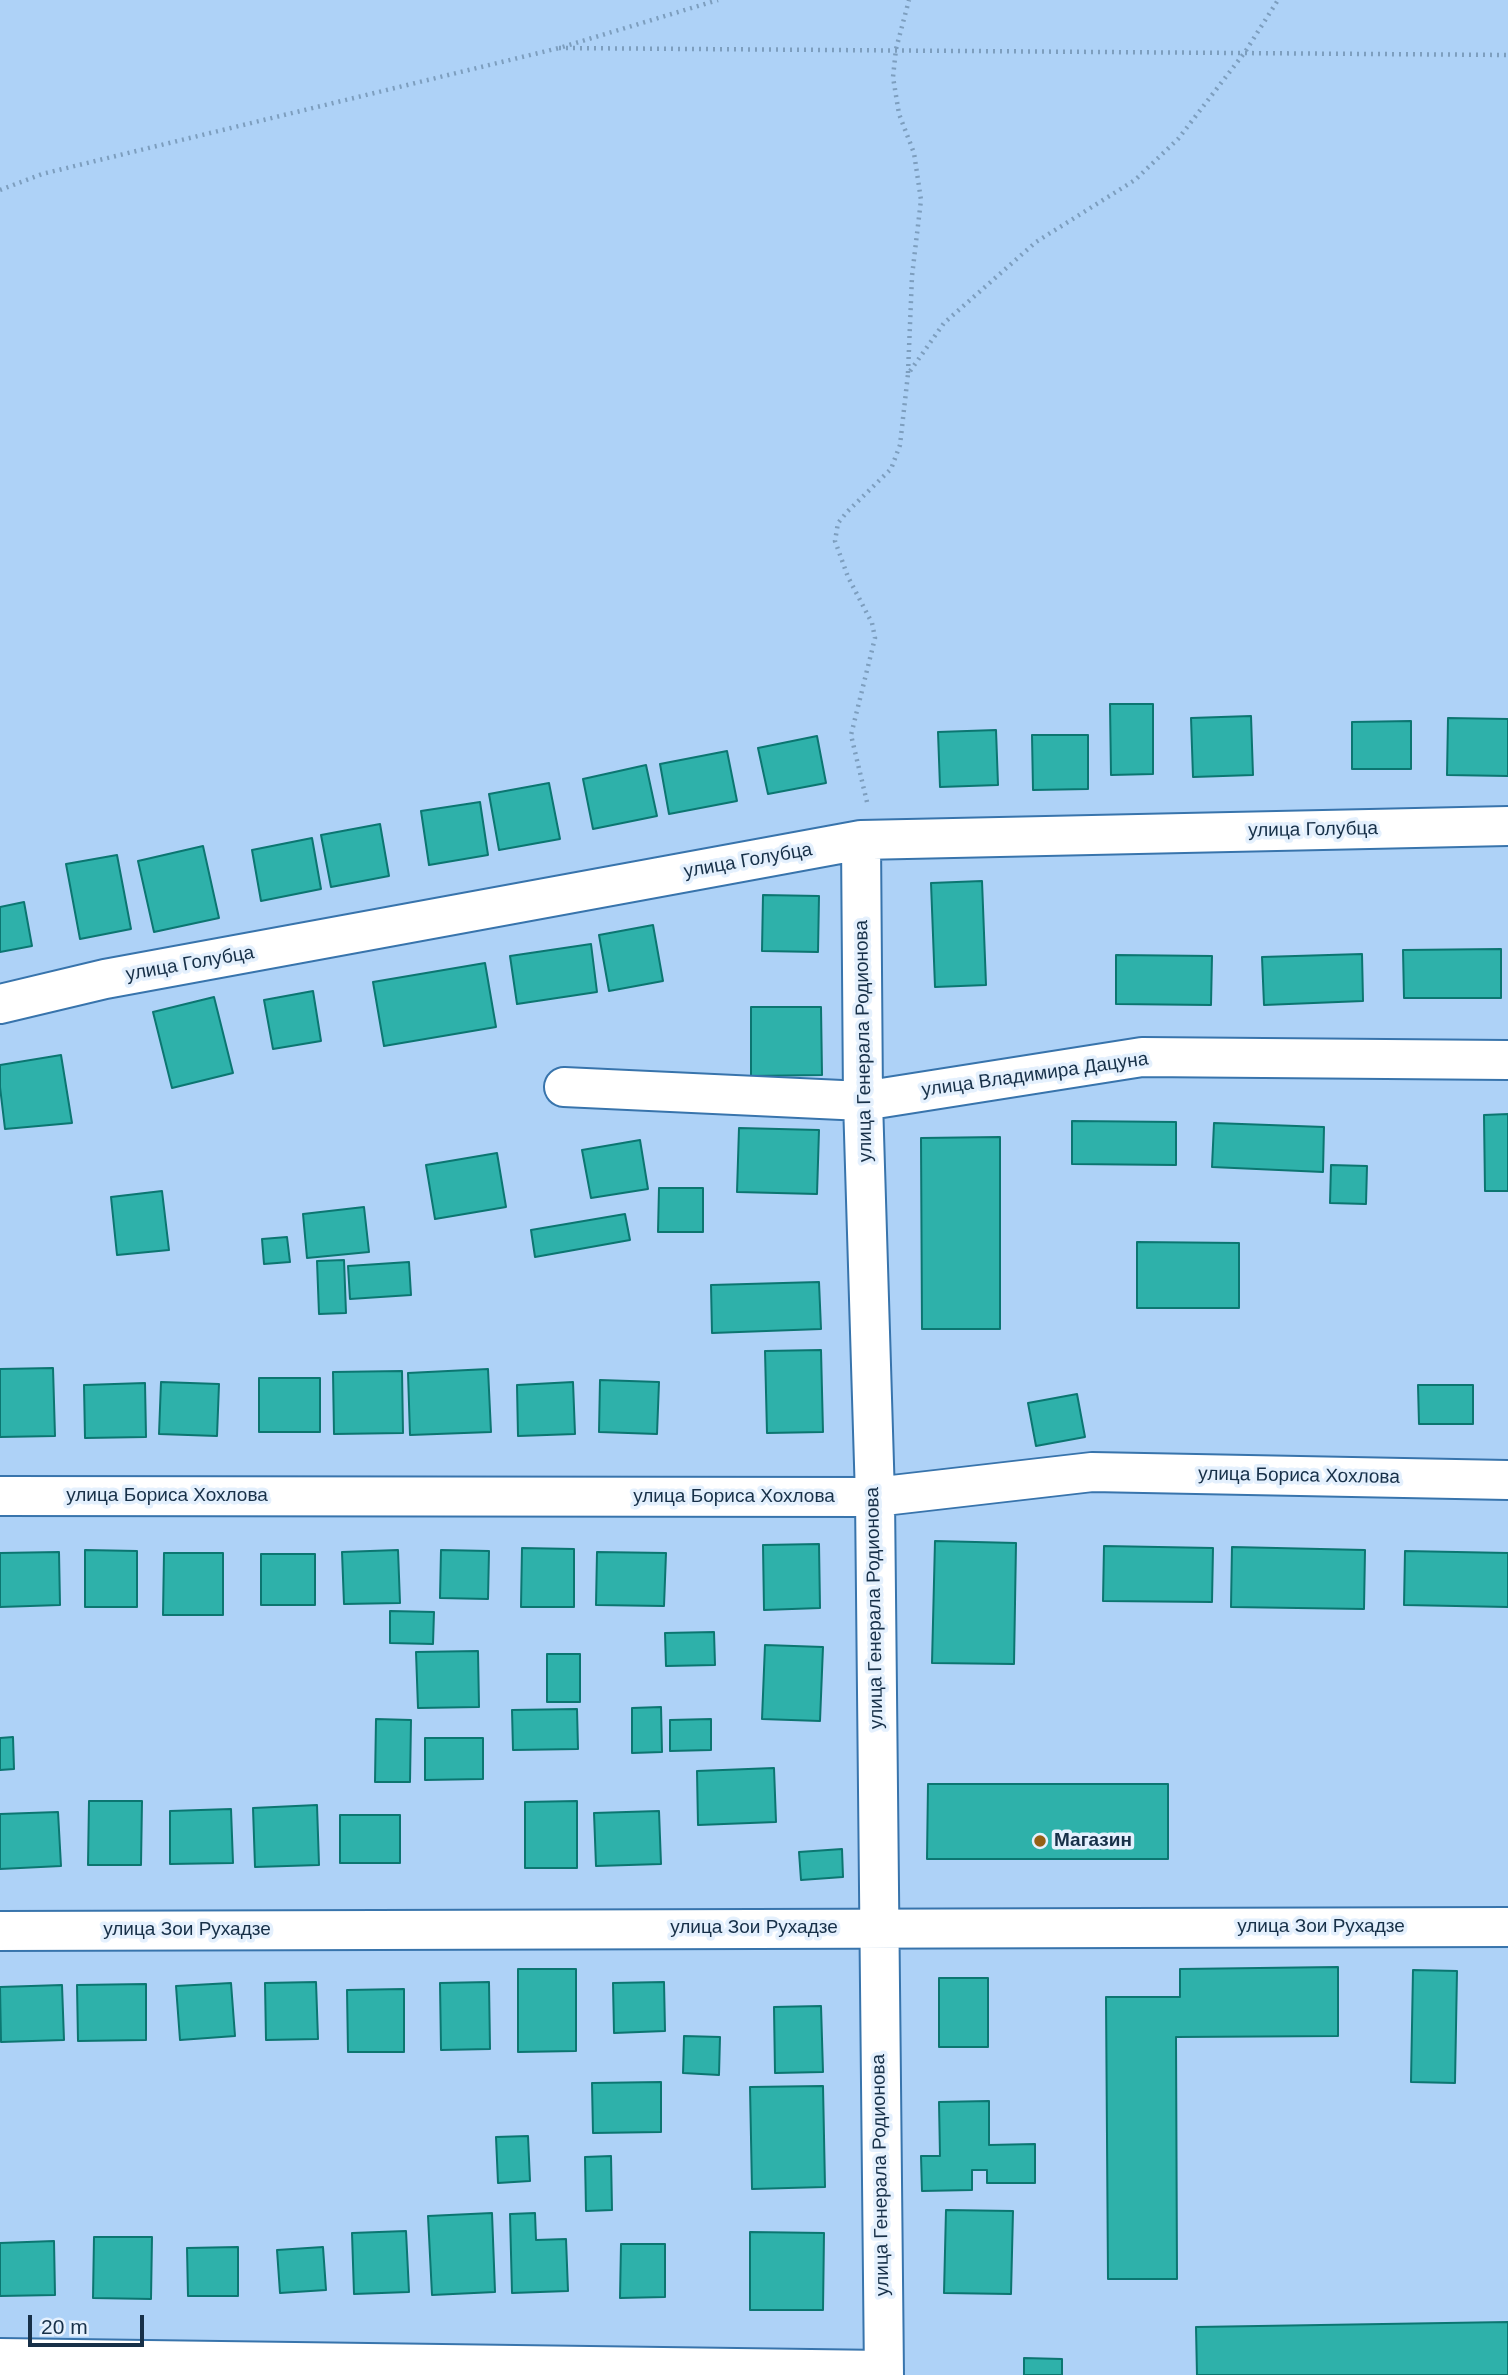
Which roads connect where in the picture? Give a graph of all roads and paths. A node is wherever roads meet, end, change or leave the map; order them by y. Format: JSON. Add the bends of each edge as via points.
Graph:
{"nodes":[{"id":1,"x":718,"y":0,"type":"edge"},
{"id":2,"x":909,"y":0,"type":"edge"},
{"id":3,"x":1278,"y":0,"type":"edge"},
{"id":4,"x":559,"y":48,"type":"junction"},
{"id":5,"x":896,"y":50,"type":"junction"},
{"id":6,"x":1245,"y":52,"type":"junction"},
{"id":7,"x":1508,"y":55,"type":"edge"},
{"id":8,"x":0,"y":190,"type":"edge"},
{"id":9,"x":908,"y":374,"type":"junction"},
{"id":10,"x":1508,"y":826,"type":"edge"},
{"id":11,"x":861,"y":840,"type":"junction"},
{"id":12,"x":0,"y":1004,"type":"edge"},
{"id":13,"x":1508,"y":1060,"type":"edge"},
{"id":14,"x":564,"y":1087,"type":"dead end"},
{"id":15,"x":863,"y":1101,"type":"junction"},
{"id":16,"x":1508,"y":1480,"type":"edge"},
{"id":17,"x":0,"y":1496,"type":"edge"},
{"id":18,"x":875,"y":1497,"type":"junction"},
{"id":19,"x":1508,"y":1927,"type":"edge"},
{"id":20,"x":878,"y":1928,"type":"junction"},
{"id":21,"x":0,"y":1931,"type":"edge"},
{"id":22,"x":0,"y":2358,"type":"edge"},
{"id":23,"x":884,"y":2373,"type":"edge"}],
"edges":[{"from":1,"to":4,"type":"path"},
{"from":2,"to":5,"type":"path"},
{"from":3,"to":6,"type":"path"},
{"from":4,"to":5,"type":"path"},
{"from":4,"to":8,"type":"path","via":[[41,174]]},
{"from":5,"to":6,"type":"path"},
{"from":5,"to":9,"type":"path","via":[[899,114],[914,153],[921,200]]},
{"from":6,"to":7,"type":"path"},
{"from":6,"to":9,"type":"path","via":[[1178,139],[1135,180],[1036,242],[944,323]]},
{"from":9,"to":11,"type":"path","via":[[900,445],[891,469],[838,523],[835,541],[875,638],[851,735],[868,807]]},
{"from":10,"to":11,"type":"street","name":"улица Голубца"},
{"from":11,"to":12,"type":"street","name":"улица Голубца","via":[[105,979]]},
{"from":11,"to":15,"type":"street","name":"улица Генерала Родионова"},
{"from":13,"to":15,"type":"street","name":"улица Владимира Дацуна","via":[[1142,1057]]},
{"from":14,"to":15,"type":"street","name":"улица Владимира Дацуна"},
{"from":15,"to":18,"type":"street","name":"улица Генерала Родионова"},
{"from":16,"to":18,"type":"street","name":"улица Бориса Хохлова","via":[[1092,1472]]},
{"from":17,"to":18,"type":"street","name":"улица Бориса Хохлова"},
{"from":18,"to":20,"type":"street","name":"улица Генерала Родионова"},
{"from":19,"to":20,"type":"street","name":"улица Зои Рухадзе"},
{"from":20,"to":21,"type":"street","name":"улица Зои Рухадзе"},
{"from":20,"to":23,"type":"street","name":"улица Генерала Родионова"},
{"from":22,"to":23,"type":"street"}]}
